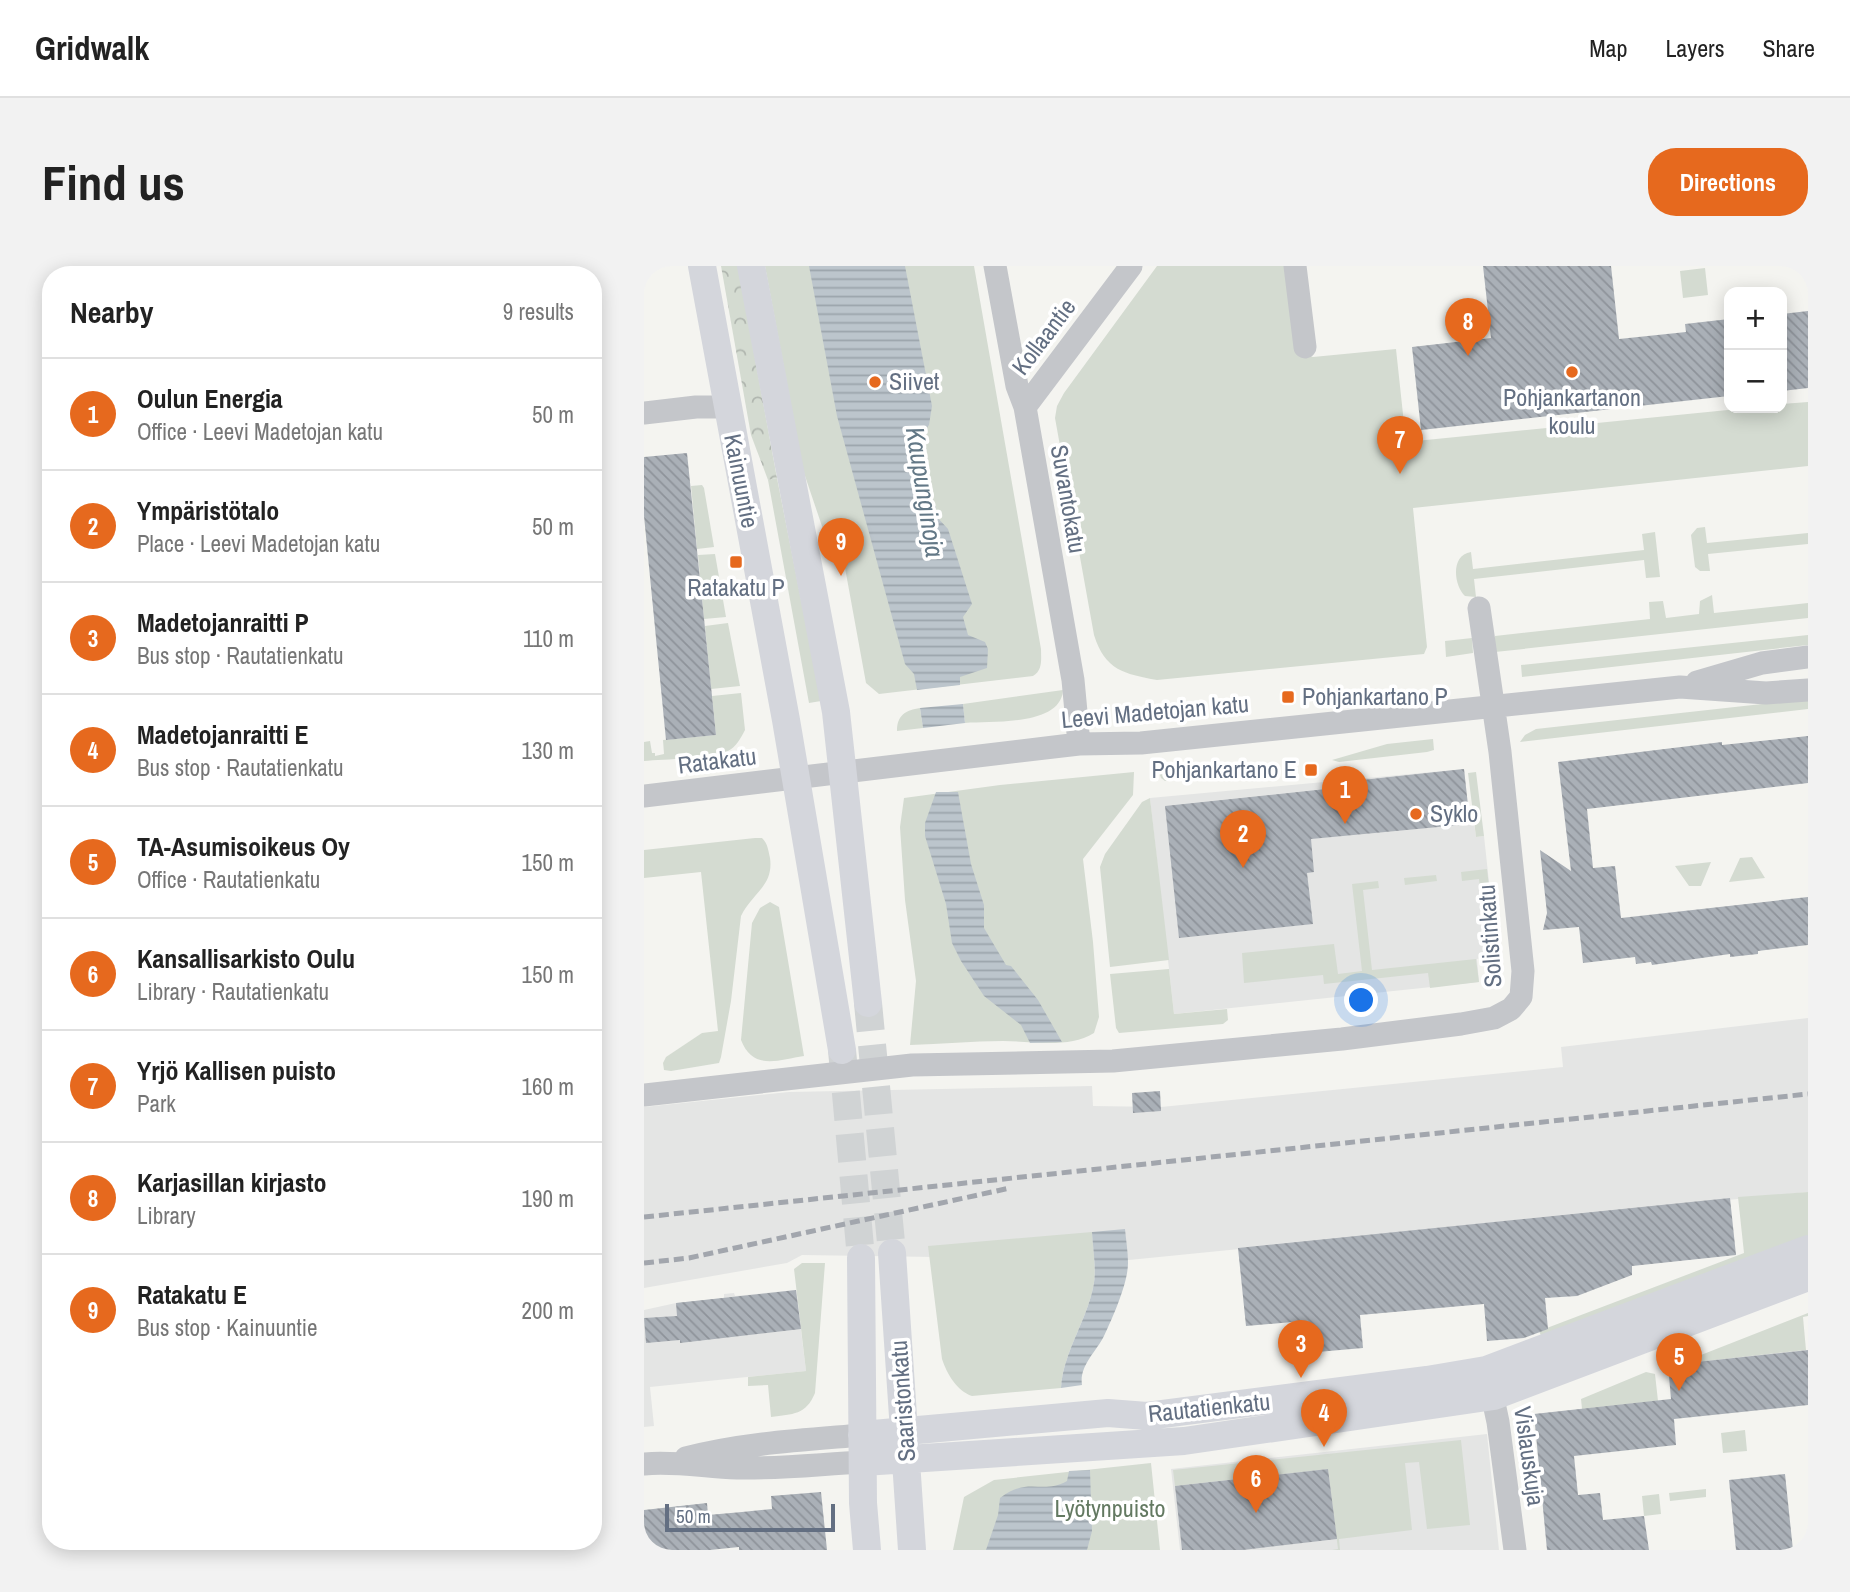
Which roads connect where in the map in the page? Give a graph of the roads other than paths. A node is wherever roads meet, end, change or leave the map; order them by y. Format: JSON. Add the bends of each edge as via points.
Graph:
{"nodes":[{"id":1,"x":702,"y":266,"type":"edge"},
{"id":2,"x":751,"y":266,"type":"edge"},
{"id":3,"x":995,"y":266,"type":"edge"},
{"id":4,"x":1131,"y":266,"type":"edge"},
{"id":5,"x":1295,"y":266,"type":"edge"},
{"id":6,"x":1305,"y":347,"type":"dead end"},
{"id":7,"x":727,"y":407,"type":"junction"},
{"id":8,"x":1025,"y":407,"type":"junction"},
{"id":9,"x":644,"y":413,"type":"edge"},
{"id":10,"x":1479,"y":608,"type":"dead end"},
{"id":11,"x":1808,"y":657,"type":"edge"},
{"id":12,"x":1681,"y":687,"type":"junction"},
{"id":13,"x":1808,"y":690,"type":"edge"},
{"id":14,"x":1492,"y":706,"type":"junction"},
{"id":15,"x":1079,"y":744,"type":"junction"},
{"id":16,"x":843,"y":771,"type":"junction"},
{"id":17,"x":796,"y":777,"type":"junction"},
{"id":18,"x":644,"y":796,"type":"edge"},
{"id":19,"x":868,"y":1003,"type":"tunnel mouth"},
{"id":20,"x":842,"y":1050,"type":"tunnel mouth"},
{"id":21,"x":644,"y":1095,"type":"edge"},
{"id":22,"x":1808,"y":1249,"type":"edge"},
{"id":23,"x":892,"y":1252,"type":"tunnel mouth"},
{"id":24,"x":861,"y":1258,"type":"tunnel mouth"},
{"id":25,"x":1808,"y":1277,"type":"edge"},
{"id":26,"x":1490,"y":1383,"type":"junction"},
{"id":27,"x":905,"y":1432,"type":"junction"},
{"id":28,"x":863,"y":1449,"type":"junction"},
{"id":29,"x":907,"y":1460,"type":"junction"},
{"id":30,"x":644,"y":1464,"type":"edge"},
{"id":31,"x":867,"y":1550,"type":"edge"},
{"id":32,"x":912,"y":1550,"type":"edge"},
{"id":33,"x":1515,"y":1550,"type":"edge"}],
"edges":[{"from":1,"to":7,"type":"main road","name":"Kainuuntie"},
{"from":2,"to":16,"type":"main road","name":"Kainuuntie","via":[[836,712]]},
{"from":3,"to":8,"type":"street","name":"Suvantokatu"},
{"from":4,"to":8,"type":"street","name":"Kollaantie"},
{"from":5,"to":6,"type":"street"},
{"from":7,"to":9,"type":"street"},
{"from":7,"to":17,"type":"main road","name":"Kainuuntie"},
{"from":8,"to":15,"type":"street","name":"Suvantokatu","via":[[1073,680]]},
{"from":10,"to":14,"type":"street","name":"Solistinkatu"},
{"from":11,"to":12,"type":"street","name":"Leevi Madetojan katu","via":[[1762,663]]},
{"from":12,"to":13,"type":"street","name":"Leevi Madetojan katu","via":[[1766,693]]},
{"from":12,"to":14,"type":"street","name":"Leevi Madetojan katu"},
{"from":14,"to":15,"type":"street","name":"Leevi Madetojan katu","via":[[1141,743]]},
{"from":14,"to":21,"type":"street","name":"Solistinkatu","via":[[1523,971],[1521,997],[1505,1014],[1342,1039],[1113,1061],[912,1065]]},
{"from":15,"to":16,"type":"street","name":"Leevi Madetojan katu"},
{"from":16,"to":17,"type":"street","name":"Leevi Madetojan katu"},
{"from":16,"to":19,"type":"main road"},
{"from":17,"to":18,"type":"street","name":"Ratakatu"},
{"from":17,"to":20,"type":"main road"},
{"from":22,"to":26,"type":"main road","name":"Rautatienkatu"},
{"from":23,"to":27,"type":"main road","name":"Saaristonkatu"},
{"from":24,"to":28,"type":"main road","name":"Saaristonkatu"},
{"from":25,"to":26,"type":"main road","name":"Rautatienkatu"},
{"from":26,"to":27,"type":"main road","name":"Rautatienkatu","via":[[1448,1378],[1181,1413],[1108,1413]]},
{"from":26,"to":29,"type":"main road","name":"Rautatienkatu","via":[[1184,1441]]},
{"from":26,"to":33,"type":"street","name":"Vislauskuja"},
{"from":27,"to":28,"type":"main road","name":"Rautatienkatu"},
{"from":27,"to":29,"type":"main road","name":"Saaristonkatu"},
{"from":28,"to":29,"type":"main road","name":"Rautatienkatu"},
{"from":28,"to":30,"type":"street","name":"Rautatienkatu","via":[[779,1442]]},
{"from":28,"to":31,"type":"main road","name":"Saaristonkatu"},
{"from":29,"to":32,"type":"main road","name":"Saaristonkatu"}]}
